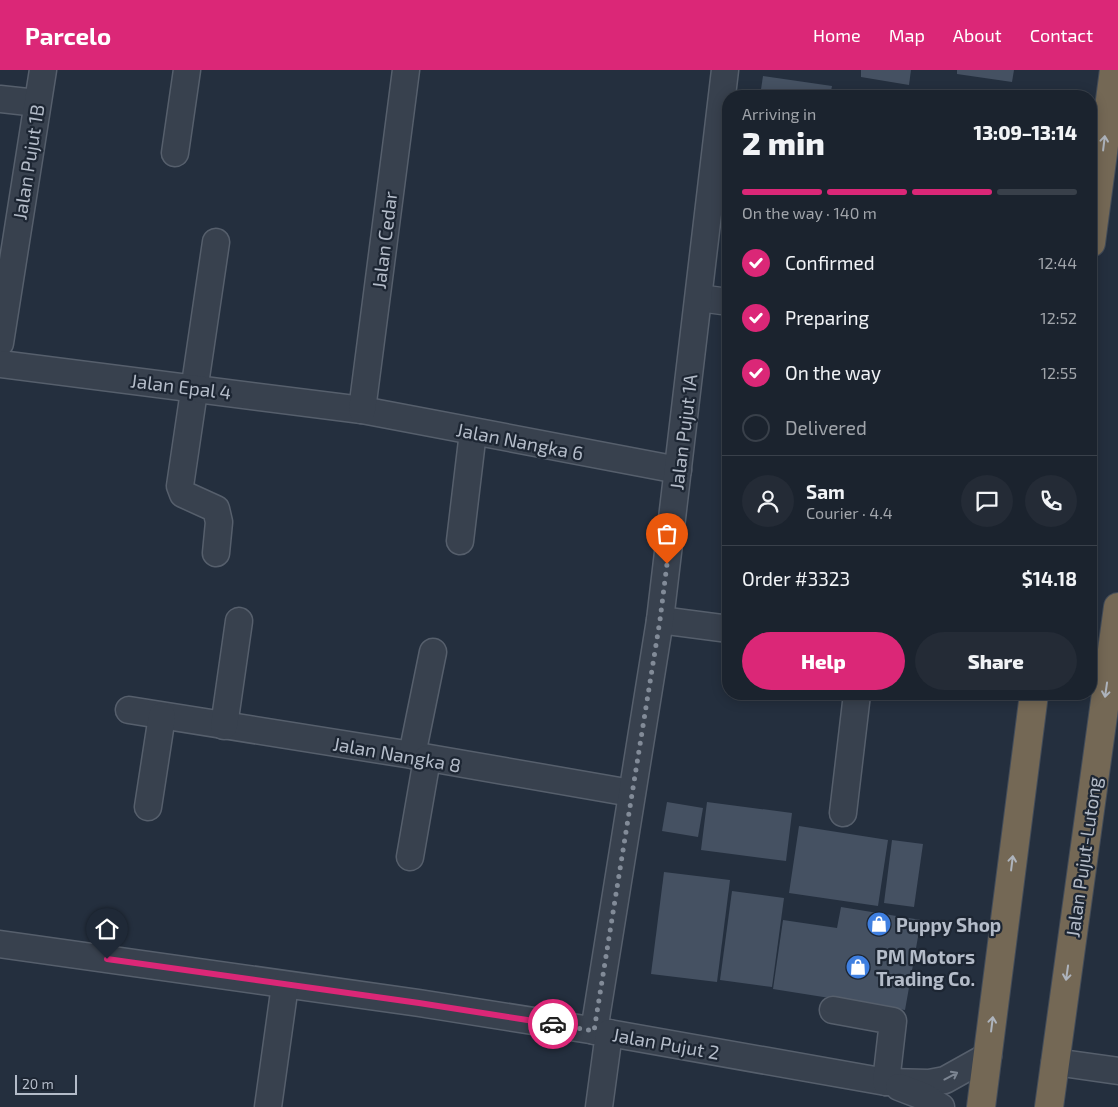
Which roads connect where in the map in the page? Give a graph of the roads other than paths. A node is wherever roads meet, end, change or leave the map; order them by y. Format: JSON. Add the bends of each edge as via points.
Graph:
{"nodes":[{"id":1,"x":43,"y":70,"type":"edge"},
{"id":2,"x":187,"y":70,"type":"edge"},
{"id":3,"x":726,"y":70,"type":"edge"},
{"id":4,"x":1114,"y":70,"type":"edge"},
{"id":5,"x":399,"y":71,"type":"edge"},
{"id":6,"x":724,"y":90,"type":"edge"},
{"id":7,"x":0,"y":99,"type":"edge"},
{"id":8,"x":37,"y":103,"type":"junction"},
{"id":9,"x":722,"y":104,"type":"edge"},
{"id":10,"x":175,"y":153,"type":"dead end"},
{"id":11,"x":1097,"y":198,"type":"edge"},
{"id":12,"x":216,"y":242,"type":"dead end"},
{"id":13,"x":699,"y":298,"type":"junction"},
{"id":14,"x":722,"y":301,"type":"edge"},
{"id":15,"x":0,"y":343,"type":"edge"},
{"id":16,"x":0,"y":364,"type":"edge"},
{"id":17,"x":195,"y":388,"type":"junction"},
{"id":18,"x":362,"y":410,"type":"junction"},
{"id":19,"x":473,"y":432,"type":"junction"},
{"id":20,"x":678,"y":470,"type":"junction"},
{"id":21,"x":460,"y":541,"type":"dead end"},
{"id":22,"x":216,"y":553,"type":"dead end"},
{"id":23,"x":1118,"y":607,"type":"edge"},
{"id":24,"x":660,"y":620,"type":"junction"},
{"id":25,"x":239,"y":621,"type":"dead end"},
{"id":26,"x":722,"y":628,"type":"edge"},
{"id":27,"x":433,"y":652,"type":"dead end"},
{"id":28,"x":856,"y":700,"type":"edge"},
{"id":29,"x":1033,"y":700,"type":"edge"},
{"id":30,"x":130,"y":710,"type":"dead end"},
{"id":31,"x":162,"y":716,"type":"junction"},
{"id":32,"x":224,"y":726,"type":"junction"},
{"id":33,"x":1110,"y":726,"type":"edge"},
{"id":34,"x":420,"y":757,"type":"junction"},
{"id":35,"x":631,"y":794,"type":"junction"},
{"id":36,"x":148,"y":807,"type":"dead end"},
{"id":37,"x":843,"y":812,"type":"dead end"},
{"id":38,"x":410,"y":857,"type":"dead end"},
{"id":39,"x":0,"y":944,"type":"edge"},
{"id":40,"x":285,"y":985,"type":"junction"},
{"id":41,"x":833,"y":1010,"type":"dead end"},
{"id":42,"x":601,"y":1032,"type":"junction"},
{"id":43,"x":988,"y":1056,"type":"junction"},
{"id":44,"x":1055,"y":1062,"type":"junction"},
{"id":45,"x":1118,"y":1071,"type":"edge"},
{"id":46,"x":886,"y":1082,"type":"junction"},
{"id":47,"x":268,"y":1107,"type":"edge"},
{"id":48,"x":599,"y":1107,"type":"edge"},
{"id":49,"x":941,"y":1107,"type":"edge"},
{"id":50,"x":981,"y":1107,"type":"edge"},
{"id":51,"x":1049,"y":1107,"type":"edge"}],
"edges":[{"from":1,"to":8,"type":"street","name":"Jalan Pujut 1B"},
{"from":2,"to":10,"type":"street"},
{"from":3,"to":6,"type":"street","name":"Jalan Pujut 1A"},
{"from":11,"to":4,"type":"highway","one_way":true},
{"from":5,"to":18,"type":"street","name":"Jalan Cedar"},
{"from":7,"to":8,"type":"street"},
{"from":8,"to":15,"type":"street","name":"Jalan Pujut 1B"},
{"from":9,"to":13,"type":"street","name":"Jalan Pujut 1A"},
{"from":12,"to":17,"type":"street"},
{"from":13,"to":14,"type":"street"},
{"from":13,"to":20,"type":"street","name":"Jalan Pujut 1A"},
{"from":16,"to":17,"type":"street","name":"Jalan Epal 4"},
{"from":17,"to":18,"type":"street","name":"Jalan Epal 4"},
{"from":17,"to":22,"type":"street","via":[[180,486],[183,494],[216,509],[219,522]]},
{"from":18,"to":19,"type":"street","name":"Jalan Nangka 6"},
{"from":19,"to":20,"type":"street","name":"Jalan Nangka 6"},
{"from":19,"to":21,"type":"street"},
{"from":20,"to":24,"type":"street","name":"Jalan Pujut 1A"},
{"from":23,"to":33,"type":"highway","name":"Jalan Pujut-Lutong","one_way":true},
{"from":24,"to":26,"type":"street"},
{"from":24,"to":35,"type":"street","name":"Jalan Pujut 1A"},
{"from":25,"to":32,"type":"street"},
{"from":27,"to":34,"type":"street"},
{"from":28,"to":37,"type":"street"},
{"from":43,"to":29,"type":"highway","one_way":true},
{"from":30,"to":31,"type":"street","name":"Jalan Nangka 8"},
{"from":31,"to":32,"type":"street","name":"Jalan Nangka 8"},
{"from":31,"to":36,"type":"street"},
{"from":32,"to":34,"type":"street","name":"Jalan Nangka 8"},
{"from":33,"to":44,"type":"highway","name":"Jalan Pujut-Lutong","one_way":true},
{"from":34,"to":35,"type":"street","name":"Jalan Nangka 8"},
{"from":34,"to":38,"type":"street"},
{"from":35,"to":42,"type":"street","name":"Jalan Pujut 1A"},
{"from":39,"to":40,"type":"street","name":"Jalan Pujut 2"},
{"from":40,"to":42,"type":"street","name":"Jalan Pujut 2"},
{"from":40,"to":47,"type":"street"},
{"from":41,"to":46,"type":"street","via":[[894,1021]]},
{"from":42,"to":46,"type":"street","name":"Jalan Pujut 2"},
{"from":42,"to":48,"type":"street","name":"Jalan Pujut 1A"},
{"from":46,"to":43,"type":"street","name":"Jalan Pujut 2","one_way":true,"via":[[945,1080]]},
{"from":43,"to":50,"type":"highway"},
{"from":44,"to":45,"type":"street"},
{"from":44,"to":51,"type":"highway","name":"Jalan Pujut-Lutong"},
{"from":46,"to":49,"type":"street","name":"Jalan Pujut 2"}]}
